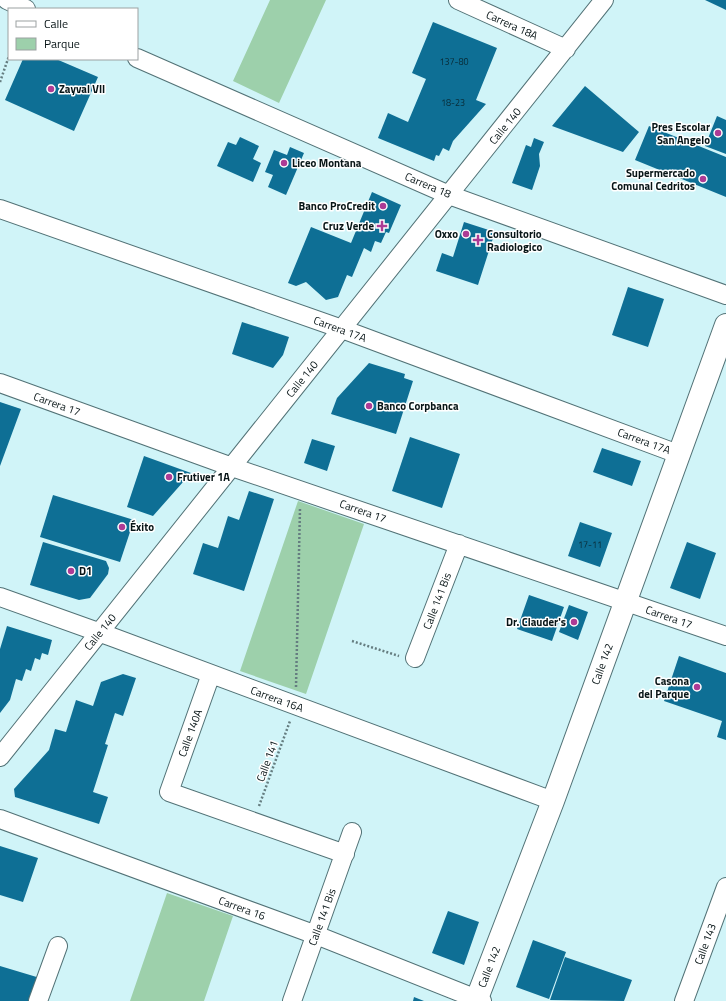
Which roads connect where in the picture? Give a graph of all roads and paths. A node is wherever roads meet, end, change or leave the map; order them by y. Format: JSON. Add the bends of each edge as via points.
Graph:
{"nodes":[{"id":1,"x":7,"y":0,"type":"edge"},
{"id":2,"x":458,"y":0,"type":"edge"},
{"id":3,"x":604,"y":0,"type":"edge"},
{"id":4,"x":24,"y":8,"type":"edge"},
{"id":5,"x":566,"y":49,"type":"junction"},
{"id":6,"x":138,"y":58,"type":"edge"},
{"id":7,"x":8,"y":59,"type":"edge"},
{"id":8,"x":0,"y":82,"type":"edge"},
{"id":9,"x":450,"y":195,"type":"junction"},
{"id":10,"x":0,"y":209,"type":"edge"},
{"id":11,"x":726,"y":295,"type":"edge"},
{"id":12,"x":726,"y":325,"type":"edge"},
{"id":13,"x":342,"y":329,"type":"junction"},
{"id":14,"x":0,"y":383,"type":"edge"},
{"id":15,"x":678,"y":454,"type":"junction"},
{"id":16,"x":232,"y":467,"type":"junction"},
{"id":17,"x":301,"y":490,"type":"junction"},
{"id":18,"x":459,"y":544,"type":"junction"},
{"id":19,"x":0,"y":598,"type":"edge"},
{"id":20,"x":624,"y":602,"type":"junction"},
{"id":21,"x":100,"y":633,"type":"junction"},
{"id":22,"x":726,"y":636,"type":"edge"},
{"id":23,"x":352,"y":641,"type":"dead end"},
{"id":24,"x":415,"y":658,"type":"joint"},
{"id":25,"x":211,"y":674,"type":"junction"},
{"id":26,"x":296,"y":706,"type":"junction"},
{"id":27,"x":7,"y":738,"type":"edge"},
{"id":28,"x":0,"y":757,"type":"edge"},
{"id":29,"x":553,"y":801,"type":"junction"},
{"id":30,"x":0,"y":819,"type":"edge"},
{"id":31,"x":253,"y":822,"type":"junction"},
{"id":32,"x":352,"y":832,"type":"dead end"},
{"id":33,"x":345,"y":854,"type":"junction"},
{"id":34,"x":725,"y":892,"type":"edge"},
{"id":35,"x":316,"y":935,"type":"junction"},
{"id":36,"x":58,"y":946,"type":"dead end"},
{"id":37,"x":478,"y":1000,"type":"edge"},
{"id":38,"x":38,"y":1001,"type":"edge"},
{"id":39,"x":292,"y":1001,"type":"edge"},
{"id":40,"x":684,"y":1001,"type":"edge"}],
"edges":[{"from":1,"to":4,"type":"street"},
{"from":2,"to":5,"type":"street","name":"Carrera 18A"},
{"from":3,"to":5,"type":"street","name":"Calle 140"},
{"from":5,"to":9,"type":"street","name":"Calle 140"},
{"from":6,"to":9,"type":"street","name":"Carrera 18"},
{"from":7,"to":8,"type":"path"},
{"from":9,"to":11,"type":"street","name":"Carrera 18"},
{"from":9,"to":13,"type":"street","name":"Calle 140"},
{"from":10,"to":13,"type":"street","name":"Carrera 17A"},
{"from":12,"to":15,"type":"main road","name":"Calle 142"},
{"from":13,"to":15,"type":"street","name":"Carrera 17A"},
{"from":13,"to":16,"type":"street","name":"Calle 140"},
{"from":14,"to":16,"type":"street","name":"Carrera 17"},
{"from":15,"to":20,"type":"main road","name":"Calle 142"},
{"from":16,"to":17,"type":"street","name":"Carrera 17"},
{"from":16,"to":21,"type":"street","name":"Calle 140"},
{"from":17,"to":18,"type":"street","name":"Carrera 17"},
{"from":17,"to":26,"type":"path","name":"Calle 141"},
{"from":18,"to":20,"type":"street","name":"Carrera 17"},
{"from":18,"to":24,"type":"street","name":"Calle 141 Bis"},
{"from":19,"to":21,"type":"street","name":"Carrera 16A"},
{"from":20,"to":22,"type":"street","name":"Carrera 17"},
{"from":20,"to":29,"type":"main road","name":"Calle 142"},
{"from":21,"to":25,"type":"street","name":"Carrera 16A"},
{"from":21,"to":27,"type":"street","name":"Calle 140"},
{"from":23,"to":24,"type":"path","via":[[392,655]]},
{"from":25,"to":26,"type":"street","name":"Carrera 16A"},
{"from":25,"to":31,"type":"street","name":"Calle 140A","via":[[169,792]]},
{"from":26,"to":29,"type":"street","name":"Carrera 16A"},
{"from":26,"to":31,"type":"path","name":"Calle 141"},
{"from":27,"to":28,"type":"street","name":"Calle 140"},
{"from":29,"to":37,"type":"main road","name":"Calle 142"},
{"from":30,"to":35,"type":"street","name":"Carrera 16"},
{"from":31,"to":33,"type":"street"},
{"from":32,"to":33,"type":"street","name":"Calle 141 Bis"},
{"from":33,"to":35,"type":"street","name":"Calle 141 Bis"},
{"from":34,"to":40,"type":"street","name":"Calle 143"},
{"from":35,"to":37,"type":"street","name":"Carrera 16"},
{"from":35,"to":39,"type":"street","name":"Calle 141 Bis"},
{"from":36,"to":38,"type":"street"}]}
